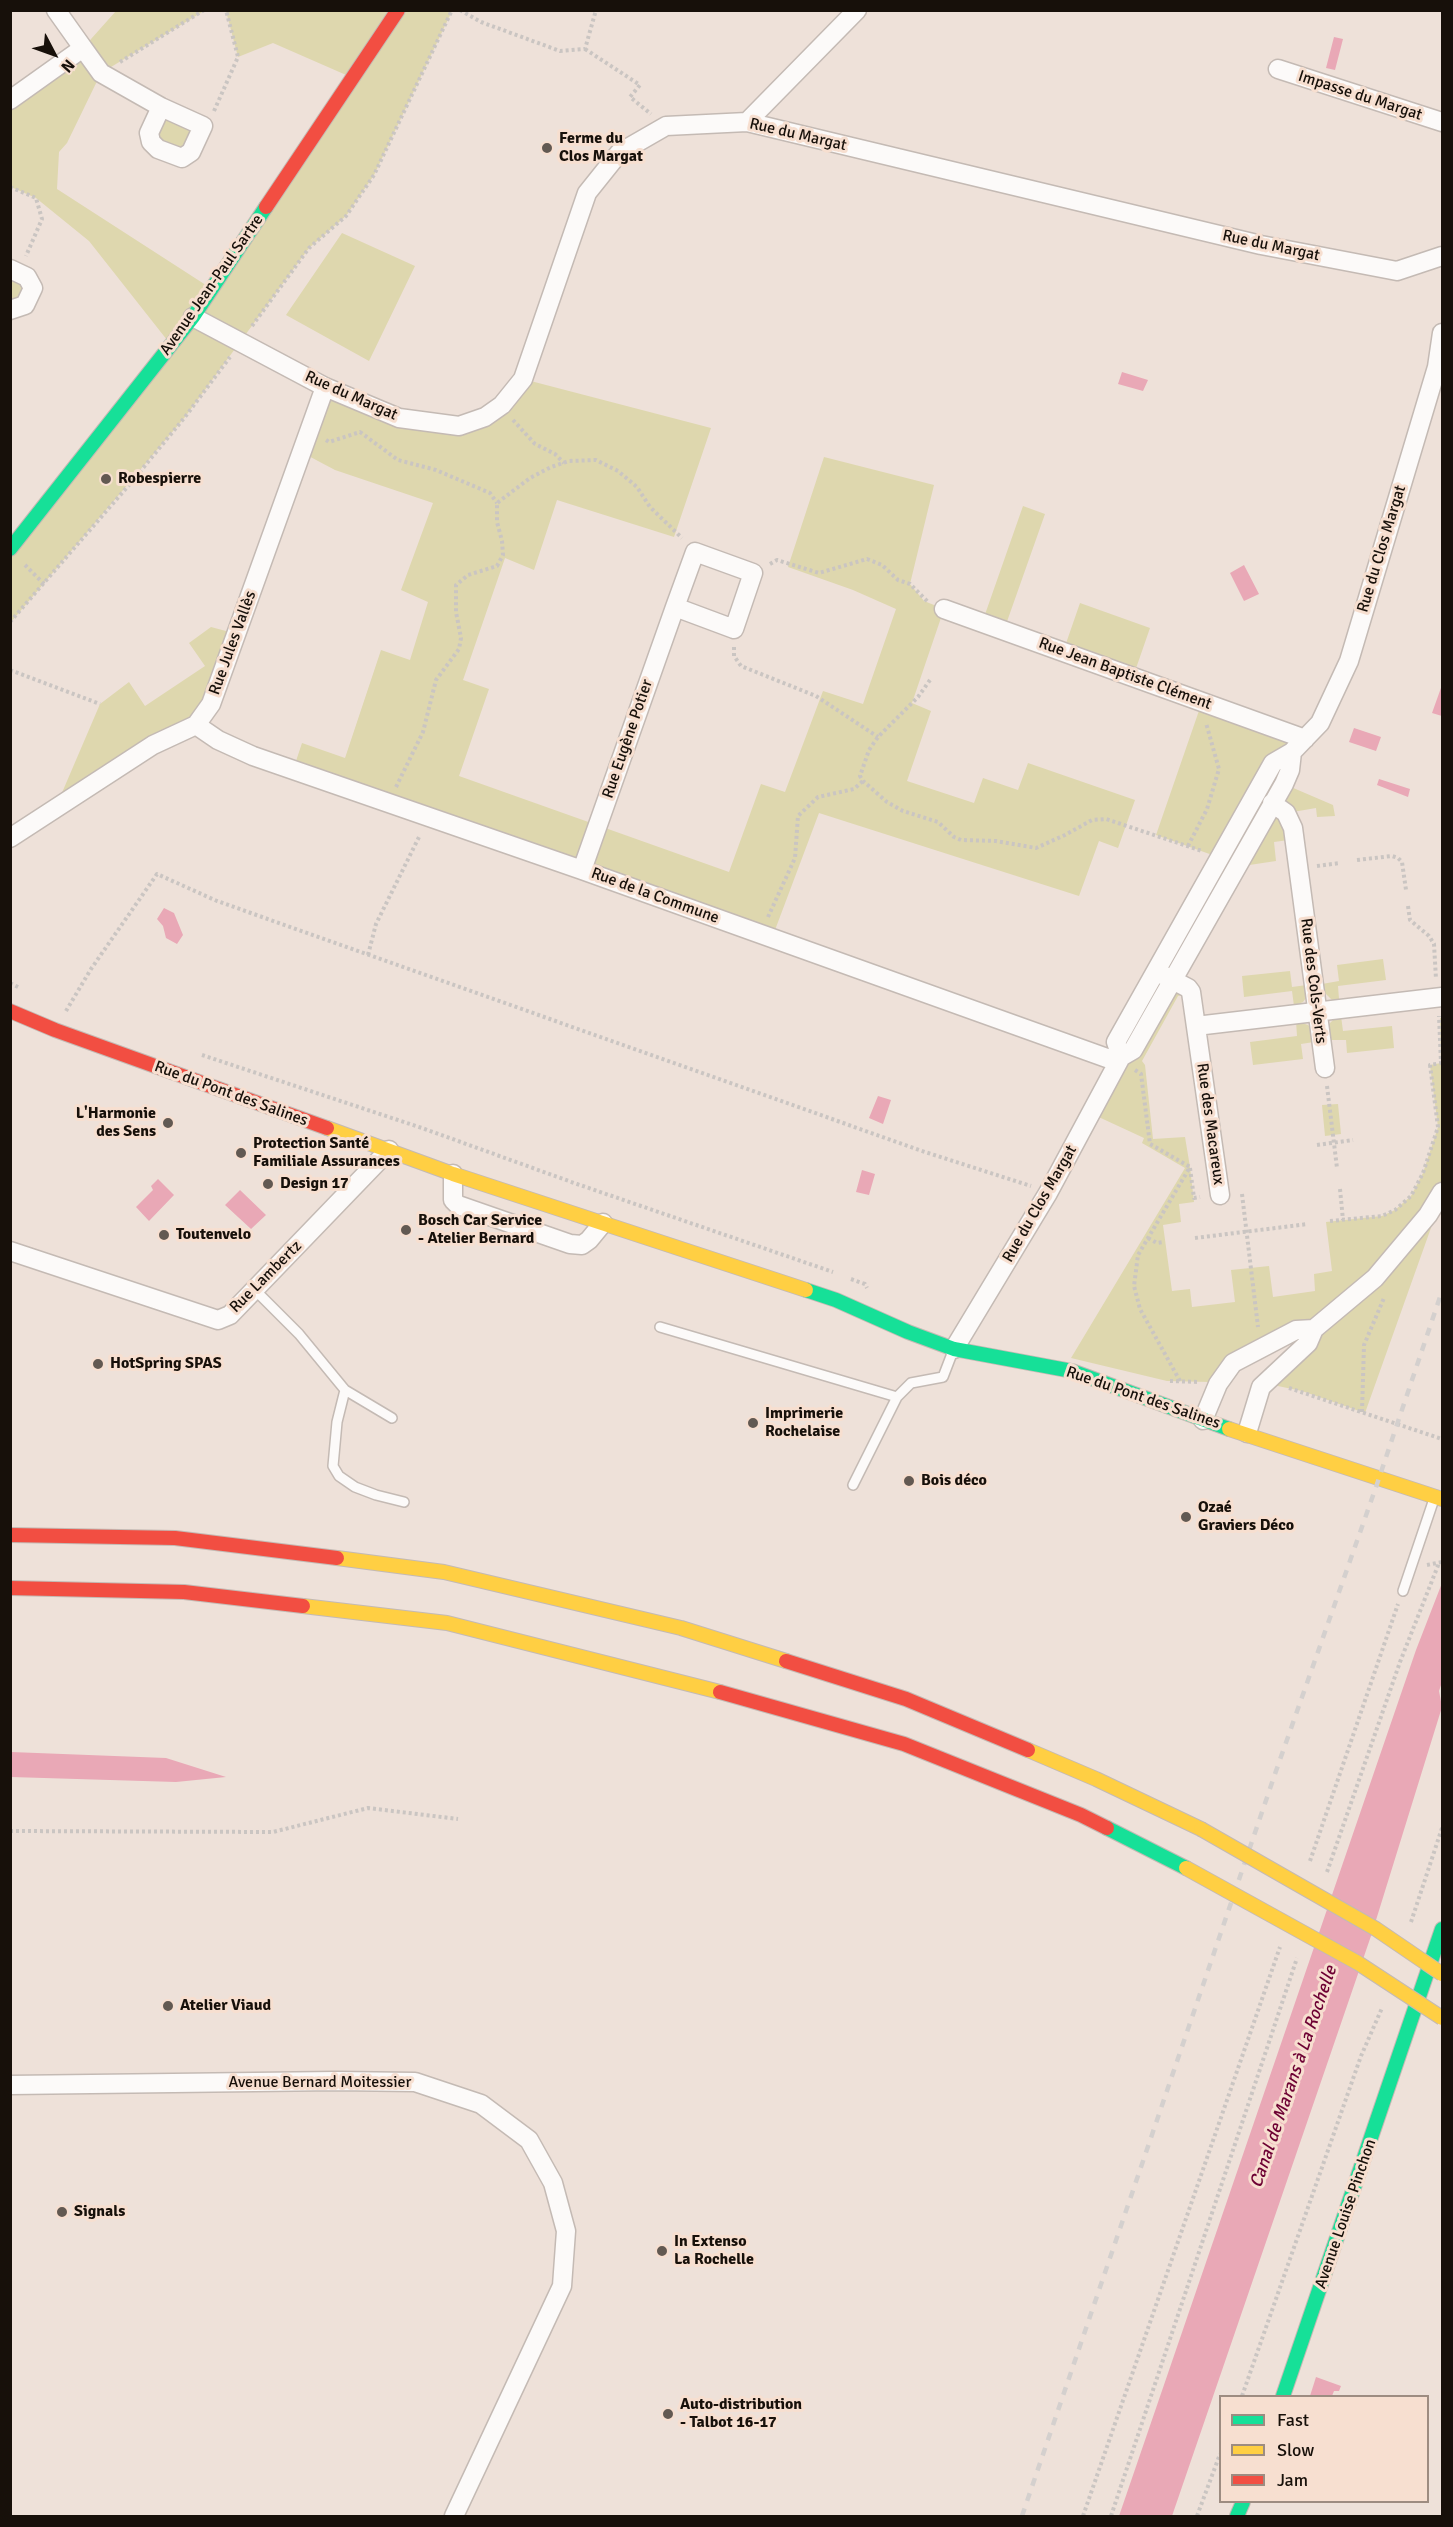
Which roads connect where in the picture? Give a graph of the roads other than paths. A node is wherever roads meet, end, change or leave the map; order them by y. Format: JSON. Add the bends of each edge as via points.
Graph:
{"nodes":[{"id":1,"x":56,"y":10,"type":"edge"},
{"id":2,"x":398,"y":10,"type":"edge"},
{"id":3,"x":857,"y":10,"type":"edge"},
{"id":4,"x":77,"y":53,"type":"junction"},
{"id":5,"x":1278,"y":69,"type":"dead end"},
{"id":6,"x":10,"y":100,"type":"edge"},
{"id":7,"x":161,"y":107,"type":"junction"},
{"id":8,"x":747,"y":122,"type":"junction"},
{"id":9,"x":1443,"y":122,"type":"edge"},
{"id":10,"x":1443,"y":256,"type":"edge"},
{"id":11,"x":14,"y":270,"type":"edge"},
{"id":12,"x":10,"y":310,"type":"edge"},
{"id":13,"x":194,"y":317,"type":"junction"},
{"id":14,"x":1443,"y":333,"type":"edge"},
{"id":15,"x":325,"y":387,"type":"junction"},
{"id":16,"x":10,"y":549,"type":"edge"},
{"id":17,"x":675,"y":607,"type":"junction"},
{"id":18,"x":944,"y":609,"type":"road end"},
{"id":19,"x":196,"y":725,"type":"junction"},
{"id":20,"x":1298,"y":745,"type":"junction"},
{"id":21,"x":1272,"y":803,"type":"junction"},
{"id":22,"x":10,"y":838,"type":"edge"},
{"id":23,"x":582,"y":870,"type":"junction"},
{"id":24,"x":1155,"y":971,"type":"junction"},
{"id":25,"x":1172,"y":979,"type":"junction"},
{"id":26,"x":1440,"y":997,"type":"edge"},
{"id":27,"x":10,"y":1011,"type":"edge"},
{"id":28,"x":1318,"y":1013,"type":"junction"},
{"id":29,"x":1196,"y":1026,"type":"junction"},
{"id":30,"x":1119,"y":1060,"type":"junction"},
{"id":31,"x":1325,"y":1068,"type":"road end"},
{"id":32,"x":389,"y":1150,"type":"junction"},
{"id":33,"x":453,"y":1174,"type":"junction"},
{"id":34,"x":1443,"y":1192,"type":"edge"},
{"id":35,"x":1220,"y":1195,"type":"road end"},
{"id":36,"x":603,"y":1222,"type":"junction"},
{"id":37,"x":10,"y":1251,"type":"edge"},
{"id":38,"x":255,"y":1290,"type":"junction"},
{"id":39,"x":660,"y":1327,"type":"dead end"},
{"id":40,"x":1314,"y":1329,"type":"junction"},
{"id":41,"x":954,"y":1349,"type":"junction"},
{"id":42,"x":345,"y":1390,"type":"junction"},
{"id":43,"x":897,"y":1396,"type":"junction"},
{"id":44,"x":392,"y":1419,"type":"dead end"},
{"id":45,"x":1203,"y":1420,"type":"junction"},
{"id":46,"x":1247,"y":1433,"type":"junction"},
{"id":47,"x":853,"y":1485,"type":"dead end"},
{"id":48,"x":1439,"y":1498,"type":"edge"},
{"id":49,"x":404,"y":1502,"type":"dead end"},
{"id":50,"x":10,"y":1535,"type":"edge"},
{"id":51,"x":10,"y":1588,"type":"edge"},
{"id":52,"x":1403,"y":1591,"type":"road end"},
{"id":53,"x":1442,"y":1930,"type":"edge"},
{"id":54,"x":1443,"y":1974,"type":"edge"},
{"id":55,"x":1443,"y":2018,"type":"edge"},
{"id":56,"x":10,"y":2085,"type":"edge"},
{"id":57,"x":1284,"y":2395,"type":"edge"},
{"id":58,"x":1243,"y":2503,"type":"edge"},
{"id":59,"x":454,"y":2517,"type":"edge"},
{"id":60,"x":1237,"y":2517,"type":"edge"}],
"edges":[{"from":1,"to":4,"type":"street"},
{"from":2,"to":13,"type":"main road","name":"Avenue Jean-Paul Sartre"},
{"from":3,"to":8,"type":"street"},
{"from":4,"to":6,"type":"street"},
{"from":4,"to":7,"type":"street","via":[[101,73]]},
{"from":5,"to":9,"type":"street","name":"Impasse du Margat"},
{"from":7,"to":7,"type":"street","via":[[203,126],[191,152],[182,158],[158,149],[151,142],[150,133]]},
{"from":8,"to":10,"type":"street","name":"Rue du Margat","via":[[1262,245],[1397,271]]},
{"from":8,"to":15,"type":"street","name":"Rue du Margat","via":[[666,126],[620,153],[587,194],[523,379],[502,405],[485,417],[459,426],[399,418]]},
{"from":11,"to":12,"type":"street","via":[[27,277],[33,288],[26,305]]},
{"from":13,"to":15,"type":"street","name":"Rue du Margat"},
{"from":13,"to":16,"type":"main road","name":"Avenue Jean-Paul Sartre"},
{"from":14,"to":20,"type":"street","name":"Rue du Clos Margat","via":[[1437,367],[1349,661],[1320,723]]},
{"from":15,"to":19,"type":"street","name":"Rue Jules Vallès","via":[[217,693]]},
{"from":17,"to":17,"type":"street","name":"Rue Eugène Potier","via":[[695,552],[753,573],[734,629]]},
{"from":17,"to":23,"type":"street","name":"Rue Eugène Potier"},
{"from":18,"to":20,"type":"street","name":"Rue Jean Baptiste Clément","via":[[1207,704]]},
{"from":19,"to":22,"type":"street","via":[[153,745]]},
{"from":19,"to":23,"type":"street","name":"Rue de la Commune","via":[[226,745],[253,756]]},
{"from":20,"to":21,"type":"street","name":"Rue du Clos Margat"},
{"from":20,"to":24,"type":"street","name":"Rue du Clos Margat","via":[[1273,764]]},
{"from":21,"to":25,"type":"street","name":"Rue du Clos Margat"},
{"from":21,"to":28,"type":"street","name":"Rue des Cols-Verts","via":[[1286,813],[1293,828]]},
{"from":23,"to":30,"type":"street","name":"Rue de la Commune"},
{"from":24,"to":25,"type":"street"},
{"from":24,"to":30,"type":"street","name":"Rue du Clos Margat","via":[[1116,1042]]},
{"from":25,"to":29,"type":"street","name":"Rue des Macareux","via":[[1191,992]]},
{"from":25,"to":30,"type":"street","name":"Rue du Clos Margat","via":[[1133,1050]]},
{"from":26,"to":28,"type":"street"},
{"from":27,"to":32,"type":"main road","name":"Rue du Pont des Salines"},
{"from":28,"to":29,"type":"street"},
{"from":28,"to":31,"type":"street","name":"Rue des Cols-Verts"},
{"from":29,"to":35,"type":"street","name":"Rue des Macareux"},
{"from":30,"to":41,"type":"street","name":"Rue du Clos Margat","via":[[1048,1193]]},
{"from":32,"to":33,"type":"main road","name":"Rue du Pont des Salines"},
{"from":32,"to":38,"type":"street","name":"Rue Lambertz"},
{"from":33,"to":36,"type":"main road","name":"Rue du Pont des Salines"},
{"from":33,"to":36,"type":"street","via":[[453,1200],[458,1205],[570,1244],[582,1245]]},
{"from":34,"to":40,"type":"street","via":[[1383,1269]]},
{"from":36,"to":41,"type":"main road","name":"Rue du Pont des Salines","via":[[836,1300]]},
{"from":37,"to":38,"type":"street","name":"Rue Lambertz","via":[[218,1320],[230,1315]]},
{"from":38,"to":42,"type":"lane","via":[[299,1334]]},
{"from":39,"to":43,"type":"lane"},
{"from":40,"to":45,"type":"street","via":[[1296,1330],[1233,1363],[1218,1384]]},
{"from":40,"to":46,"type":"street","via":[[1308,1343],[1261,1387]]},
{"from":41,"to":43,"type":"lane","via":[[943,1377],[911,1383]]},
{"from":41,"to":45,"type":"main road","name":"Rue du Pont des Salines","via":[[1072,1371]]},
{"from":42,"to":44,"type":"lane"},
{"from":42,"to":49,"type":"lane","via":[[333,1466],[339,1476],[356,1487]]},
{"from":43,"to":47,"type":"lane"},
{"from":45,"to":46,"type":"main road","name":"Rue du Pont des Salines"},
{"from":46,"to":48,"type":"main road","name":"Rue du Pont des Salines"},
{"from":48,"to":52,"type":"lane"},
{"from":50,"to":54,"type":"main road","bridge":true,"via":[[175,1538],[444,1572],[681,1628],[906,1699],[1096,1779],[1201,1829],[1376,1929]]},
{"from":51,"to":55,"type":"main road","bridge":true,"via":[[184,1592],[447,1623],[678,1680],[904,1744],[1081,1815],[1186,1868],[1358,1963]]},
{"from":53,"to":57,"type":"main road","name":"Avenue Louise Pinchon"},
{"from":56,"to":59,"type":"street","name":"Avenue Bernard Moitessier","via":[[415,2082],[481,2104],[529,2140],[553,2183],[566,2231],[562,2286]]},
{"from":58,"to":60,"type":"main road"}]}
